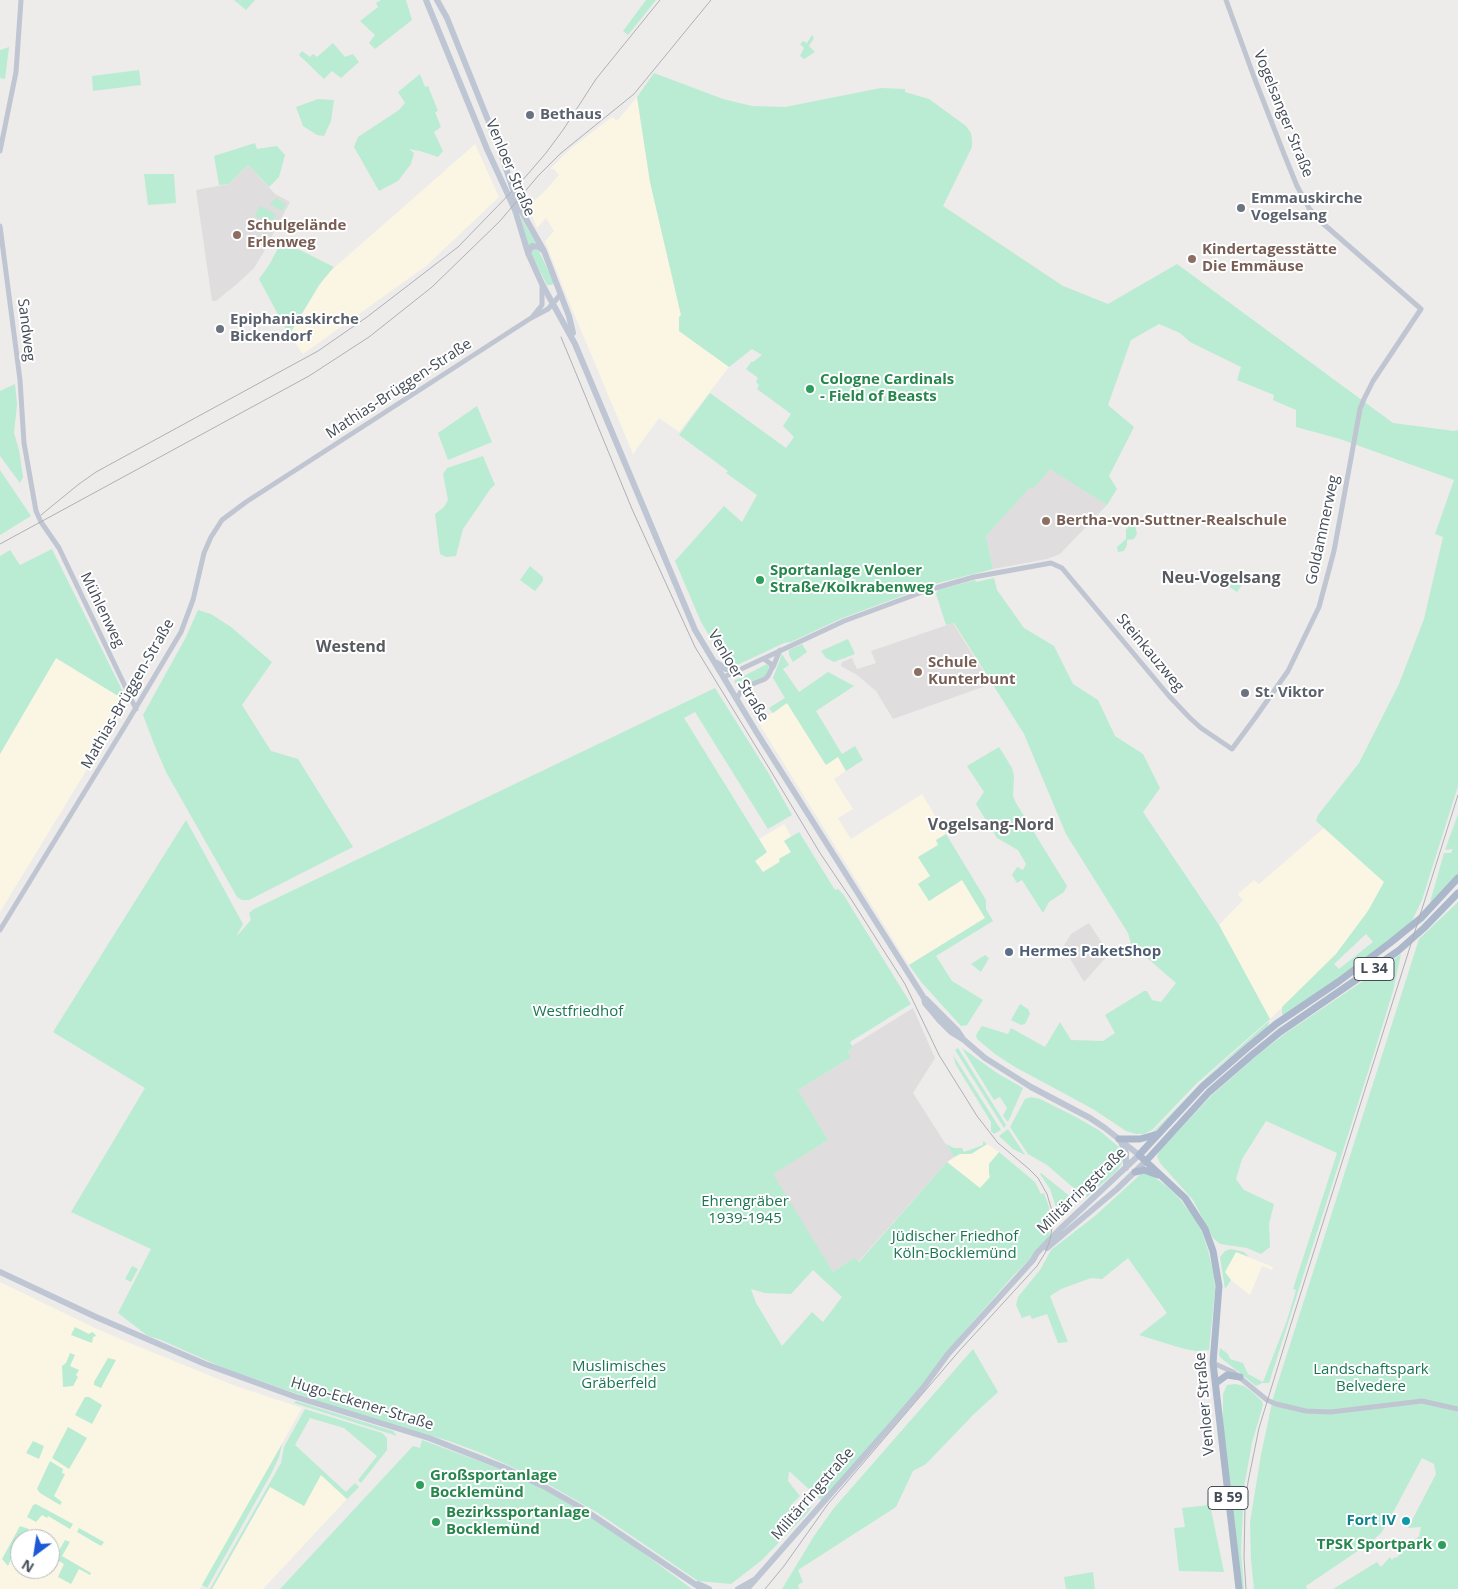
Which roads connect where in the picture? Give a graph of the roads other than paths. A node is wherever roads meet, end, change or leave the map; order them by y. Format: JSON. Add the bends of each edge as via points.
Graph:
{"nodes":[{"id":1,"x":22,"y":0,"type":"edge"},
{"id":2,"x":426,"y":0,"type":"edge"},
{"id":3,"x":437,"y":0,"type":"edge"},
{"id":4,"x":1226,"y":0,"type":"edge"},
{"id":5,"x":0,"y":151,"type":"edge"},
{"id":6,"x":0,"y":226,"type":"edge"},
{"id":7,"x":544,"y":250,"type":"junction"},
{"id":8,"x":528,"y":252,"type":"junction"},
{"id":9,"x":542,"y":284,"type":"junction"},
{"id":10,"x":556,"y":284,"type":"junction"},
{"id":11,"x":561,"y":294,"type":"junction"},
{"id":12,"x":553,"y":305,"type":"junction"},
{"id":13,"x":1421,"y":309,"type":"joint"},
{"id":14,"x":531,"y":318,"type":"junction"},
{"id":15,"x":575,"y":344,"type":"junction"},
{"id":16,"x":42,"y":525,"type":"joint"},
{"id":17,"x":780,"y":650,"type":"junction"},
{"id":18,"x":764,"y":659,"type":"junction"},
{"id":19,"x":716,"y":662,"type":"junction"},
{"id":20,"x":772,"y":668,"type":"junction"},
{"id":21,"x":737,"y":671,"type":"junction"},
{"id":22,"x":724,"y":677,"type":"junction"},
{"id":23,"x":737,"y":698,"type":"junction"},
{"id":24,"x":136,"y":709,"type":"junction"},
{"id":25,"x":1232,"y":749,"type":"joint"},
{"id":26,"x":1458,"y":878,"type":"edge"},
{"id":27,"x":1458,"y":893,"type":"edge"},
{"id":28,"x":0,"y":930,"type":"edge"},
{"id":29,"x":1160,"y":1133,"type":"junction"},
{"id":30,"x":1120,"y":1139,"type":"junction"},
{"id":31,"x":1140,"y":1156,"type":"junction"},
{"id":32,"x":1146,"y":1161,"type":"junction"},
{"id":33,"x":1126,"y":1168,"type":"junction"},
{"id":34,"x":1135,"y":1172,"type":"junction"},
{"id":35,"x":1164,"y":1177,"type":"junction"},
{"id":36,"x":1033,"y":1260,"type":"junction"},
{"id":37,"x":0,"y":1272,"type":"edge"},
{"id":38,"x":1213,"y":1363,"type":"junction"},
{"id":39,"x":1240,"y":1377,"type":"junction"},
{"id":40,"x":1216,"y":1383,"type":"junction"},
{"id":41,"x":1458,"y":1409,"type":"edge"},
{"id":42,"x":755,"y":1580,"type":"junction"},
{"id":43,"x":690,"y":1581,"type":"junction"},
{"id":44,"x":698,"y":1589,"type":"edge"},
{"id":45,"x":702,"y":1589,"type":"edge"},
{"id":46,"x":709,"y":1589,"type":"edge"},
{"id":47,"x":738,"y":1589,"type":"edge"},
{"id":48,"x":747,"y":1589,"type":"edge"},
{"id":49,"x":1239,"y":1589,"type":"edge"}],
"edges":[{"from":1,"to":5,"type":"street","via":[[16,72]]},
{"from":2,"to":8,"type":"main road","name":"Venloer Straße","via":[[515,210]]},
{"from":3,"to":7,"type":"main road","name":"Venloer Straße","via":[[500,150],[516,200]]},
{"from":4,"to":13,"type":"street","name":"Vogelsanger Straße","via":[[1284,154],[1309,208]]},
{"from":6,"to":16,"type":"street","name":"Sandweg","via":[[20,380],[24,443],[36,511]]},
{"from":7,"to":8,"type":"main road","via":[[532,246]]},
{"from":7,"to":10,"type":"main road","name":"Venloer Straße"},
{"from":8,"to":9,"type":"main road","name":"Venloer Straße"},
{"from":9,"to":10,"type":"main road","via":[[552,289]]},
{"from":9,"to":12,"type":"main road","name":"Venloer Straße"},
{"from":9,"to":14,"type":"street","name":"Mathias-Brüggen-Straße","via":[[542,305]]},
{"from":10,"to":11,"type":"main road","name":"Venloer Straße"},
{"from":11,"to":12,"type":"street","name":"Mathias-Brüggen-Straße"},
{"from":11,"to":15,"type":"main road","name":"Venloer Straße"},
{"from":12,"to":14,"type":"street","name":"Mathias-Brüggen-Straße"},
{"from":12,"to":15,"type":"main road","name":"Venloer Straße"},
{"from":13,"to":25,"type":"street","name":"Goldammerweg","via":[[1373,381],[1360,409],[1334,551],[1312,624],[1288,671]]},
{"from":14,"to":24,"type":"street","name":"Mathias-Brüggen-Straße","via":[[222,520],[210,537],[200,562],[193,600],[181,632]]},
{"from":15,"to":19,"type":"main road","name":"Venloer Straße","via":[[695,630]]},
{"from":16,"to":24,"type":"street","name":"Mühlenweg","via":[[59,548]]},
{"from":17,"to":18,"type":"street"},
{"from":17,"to":20,"type":"street"},
{"from":17,"to":25,"type":"street","name":"Steinkauzweg","via":[[844,621],[925,591],[1014,569],[1056,564],[1169,696],[1190,718]]},
{"from":18,"to":20,"type":"street"},
{"from":18,"to":21,"type":"street"},
{"from":19,"to":21,"type":"main road"},
{"from":19,"to":22,"type":"main road","name":"Venloer Straße"},
{"from":20,"to":23,"type":"street","via":[[765,679],[743,688]]},
{"from":21,"to":22,"type":"street"},
{"from":22,"to":23,"type":"main road","name":"Venloer Straße"},
{"from":23,"to":30,"type":"main road","name":"Venloer Straße","via":[[924,998],[985,1058],[1090,1118]]},
{"from":24,"to":28,"type":"street","name":"Mathias-Brüggen-Straße"},
{"from":26,"to":29,"type":"main road","name":"Militärringstraße","number":"L 34","via":[[1421,918],[1390,943],[1247,1048],[1202,1088]]},
{"from":27,"to":32,"type":"main road","name":"Militärringstraße","number":"L 34","via":[[1398,951],[1253,1054],[1209,1092]]},
{"from":29,"to":30,"type":"main road","via":[[1140,1139]]},
{"from":29,"to":31,"type":"main road","name":"Militärringstraße","number":"L 34"},
{"from":30,"to":31,"type":"main road","name":"Venloer Straße"},
{"from":30,"to":33,"type":"main road","via":[[1126,1153]]},
{"from":31,"to":32,"type":"main road","name":"Venloer Straße","number":"B 59"},
{"from":31,"to":33,"type":"main road","name":"Militärringstraße","number":"L 34"},
{"from":32,"to":34,"type":"main road","number":"L 34"},
{"from":32,"to":35,"type":"main road","name":"Venloer Straße","number":"B 59"},
{"from":33,"to":36,"type":"main road","name":"Militärringstraße","number":"L 34","via":[[1059,1230]]},
{"from":34,"to":35,"type":"main road","via":[[1151,1171]]},
{"from":34,"to":36,"type":"main road","number":"L 34"},
{"from":35,"to":38,"type":"main road","name":"Venloer Straße","number":"B 59","via":[[1197,1216],[1213,1251],[1219,1286]]},
{"from":36,"to":42,"type":"main road","name":"Militärringstraße","number":"L 34","via":[[948,1354],[923,1388]]},
{"from":37,"to":43,"type":"main road","name":"Hugo-Eckener-Straße","via":[[205,1364],[429,1438],[504,1467],[580,1507]]},
{"from":38,"to":39,"type":"street"},
{"from":38,"to":40,"type":"main road","name":"Venloer Straße","number":"B 59"},
{"from":39,"to":40,"type":"main road","via":[[1227,1376]]},
{"from":39,"to":41,"type":"street","via":[[1267,1400],[1306,1411],[1330,1412],[1422,1401]]},
{"from":40,"to":49,"type":"main road","name":"Venloer Straße","number":"B 59"},
{"from":42,"to":47,"type":"main road"},
{"from":42,"to":48,"type":"main road","name":"Militärringstraße","number":"L 34"},
{"from":43,"to":44,"type":"main road"},
{"from":43,"to":45,"type":"main road","name":"Hugo-Eckener-Straße"},
{"from":43,"to":46,"type":"main road"}]}
